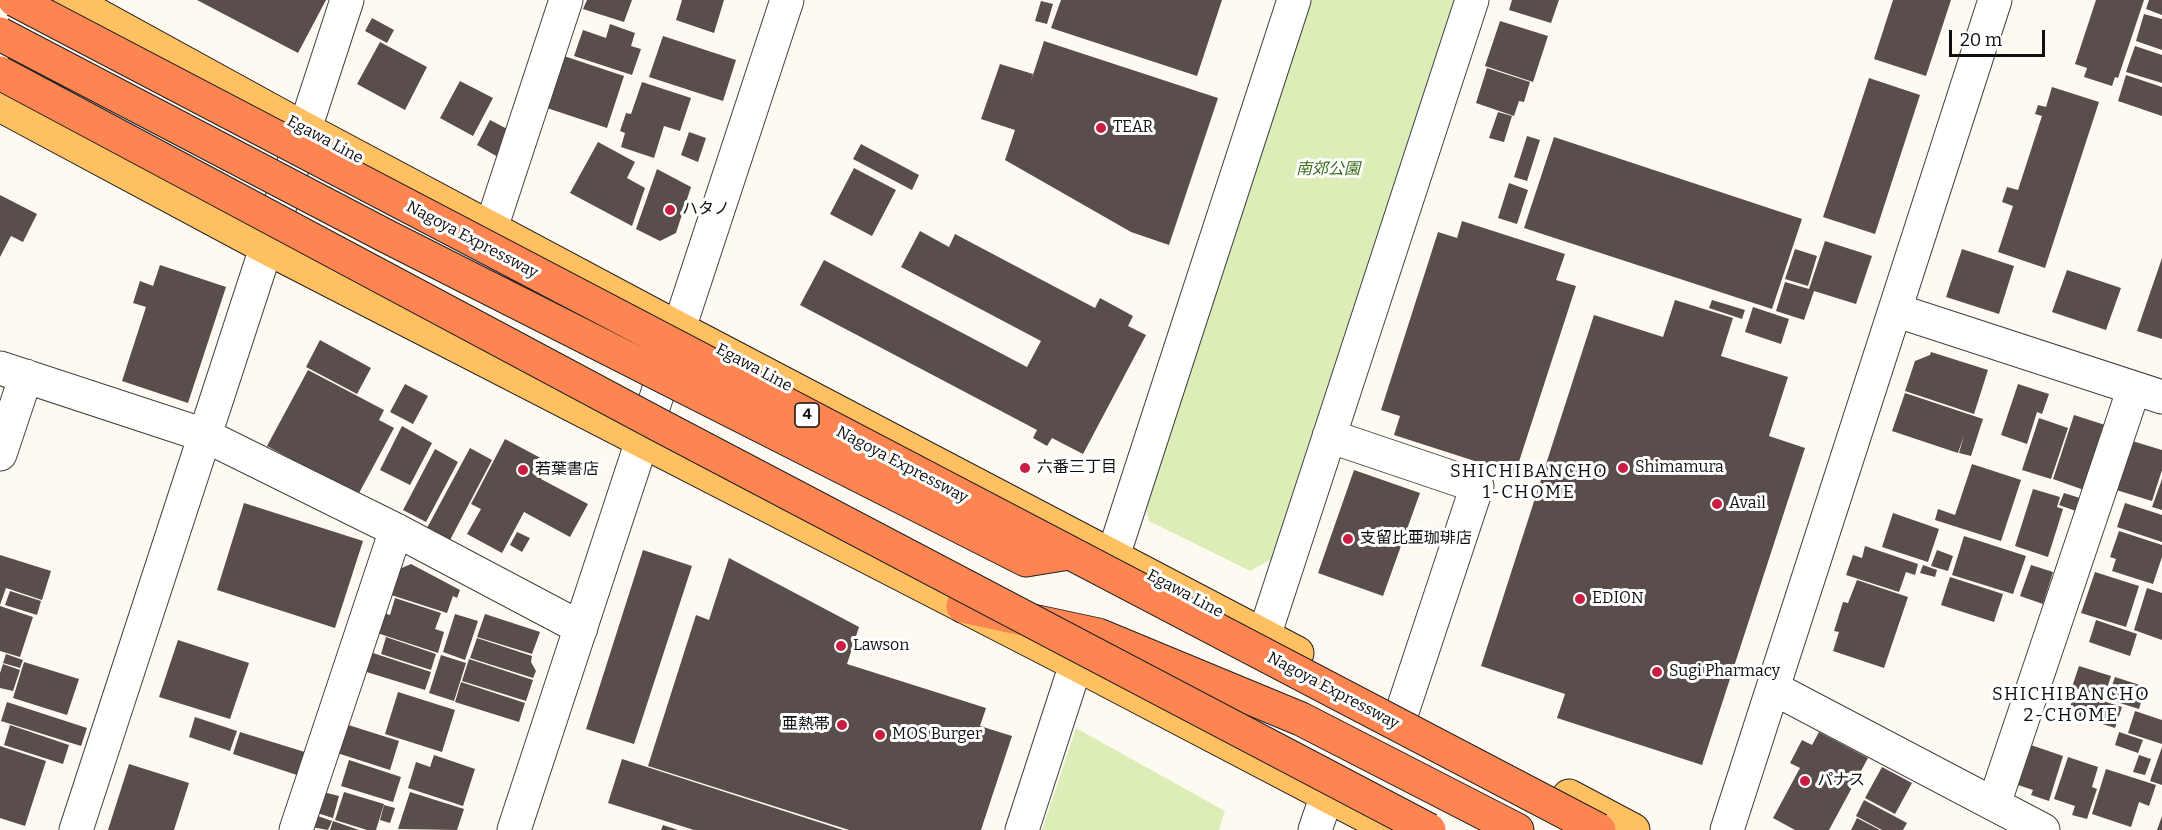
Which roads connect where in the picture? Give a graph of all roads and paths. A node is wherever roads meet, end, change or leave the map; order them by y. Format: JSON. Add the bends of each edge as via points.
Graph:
{"nodes":[{"id":1,"x":15,"y":0,"type":"edge"},
{"id":2,"x":70,"y":0,"type":"edge"},
{"id":3,"x":347,"y":0,"type":"edge"},
{"id":4,"x":566,"y":0,"type":"edge"},
{"id":5,"x":787,"y":0,"type":"edge"},
{"id":6,"x":1294,"y":0,"type":"edge"},
{"id":7,"x":1472,"y":0,"type":"edge"},
{"id":8,"x":1995,"y":0,"type":"edge"},
{"id":9,"x":0,"y":34,"type":"edge"},
{"id":10,"x":0,"y":73,"type":"edge"},
{"id":11,"x":0,"y":105,"type":"edge"},
{"id":12,"x":305,"y":129,"type":"junction"},
{"id":13,"x":491,"y":228,"type":"junction"},
{"id":14,"x":267,"y":248,"type":"junction"},
{"id":15,"x":1895,"y":310,"type":"junction"},
{"id":16,"x":678,"y":328,"type":"junction"},
{"id":17,"x":13,"y":372,"type":"edge"},
{"id":18,"x":2148,"y":392,"type":"edge"},
{"id":19,"x":204,"y":435,"type":"junction"},
{"id":20,"x":1329,"y":436,"type":"junction"},
{"id":21,"x":643,"y":442,"type":"junction"},
{"id":22,"x":0,"y":454,"type":"edge"},
{"id":23,"x":396,"y":530,"type":"junction"},
{"id":24,"x":1070,"y":553,"type":"junction"},
{"id":25,"x":1113,"y":556,"type":"junction"},
{"id":26,"x":963,"y":606,"type":"junction"},
{"id":27,"x":581,"y":628,"type":"junction"},
{"id":28,"x":1264,"y":636,"type":"junction"},
{"id":29,"x":1076,"y":664,"type":"junction"},
{"id":30,"x":1773,"y":688,"type":"junction"},
{"id":31,"x":1403,"y":709,"type":"junction"},
{"id":32,"x":1327,"y":795,"type":"junction"},
{"id":33,"x":1994,"y":804,"type":"junction"},
{"id":34,"x":76,"y":830,"type":"edge"},
{"id":35,"x":296,"y":830,"type":"edge"},
{"id":36,"x":514,"y":830,"type":"edge"},
{"id":37,"x":1022,"y":830,"type":"edge"},
{"id":38,"x":1315,"y":830,"type":"edge"},
{"id":39,"x":1393,"y":830,"type":"edge"},
{"id":40,"x":1429,"y":830,"type":"edge"},
{"id":41,"x":1517,"y":830,"type":"edge"},
{"id":42,"x":1599,"y":830,"type":"edge"},
{"id":43,"x":1633,"y":830,"type":"edge"},
{"id":44,"x":1727,"y":830,"type":"edge"},
{"id":45,"x":2043,"y":830,"type":"edge"}],
"edges":[{"from":1,"to":24,"type":"highway","name":"Nagoya Expressway","number":"4","bridge":true},
{"from":2,"to":12,"type":"main road","name":"Egawa Line"},
{"from":3,"to":12,"type":"street"},
{"from":4,"to":13,"type":"street"},
{"from":5,"to":16,"type":"street"},
{"from":6,"to":25,"type":"street"},
{"from":7,"to":20,"type":"street"},
{"from":8,"to":15,"type":"street"},
{"from":9,"to":24,"type":"highway","bridge":true,"via":[[386,236],[1026,560]]},
{"from":10,"to":40,"type":"highway","bridge":true},
{"from":11,"to":14,"type":"main road"},
{"from":12,"to":13,"type":"main road","name":"Egawa Line"},
{"from":12,"to":14,"type":"street"},
{"from":13,"to":16,"type":"main road","name":"Egawa Line"},
{"from":14,"to":19,"type":"street"},
{"from":14,"to":21,"type":"main road"},
{"from":15,"to":18,"type":"street"},
{"from":15,"to":30,"type":"street"},
{"from":16,"to":21,"type":"street"},
{"from":16,"to":25,"type":"main road","name":"Egawa Line"},
{"from":17,"to":19,"type":"street"},
{"from":17,"to":22,"type":"street"},
{"from":18,"to":33,"type":"street"},
{"from":19,"to":23,"type":"street"},
{"from":19,"to":34,"type":"street"},
{"from":20,"to":28,"type":"street"},
{"from":20,"to":31,"type":"street","via":[[1477,486]]},
{"from":21,"to":26,"type":"main road"},
{"from":21,"to":27,"type":"street"},
{"from":23,"to":27,"type":"street"},
{"from":23,"to":35,"type":"street"},
{"from":24,"to":42,"type":"highway","name":"Nagoya Expressway","number":"4","bridge":true},
{"from":25,"to":28,"type":"main road","name":"Egawa Line"},
{"from":26,"to":29,"type":"main road"},
{"from":26,"to":41,"type":"highway","via":[[1098,636],[1301,719]]},
{"from":27,"to":36,"type":"street"},
{"from":28,"to":31,"type":"main road","name":"Egawa Line"},
{"from":29,"to":32,"type":"main road"},
{"from":29,"to":37,"type":"street"},
{"from":30,"to":33,"type":"street"},
{"from":30,"to":44,"type":"street"},
{"from":31,"to":43,"type":"main road","name":"Egawa Line"},
{"from":32,"to":38,"type":"street"},
{"from":32,"to":39,"type":"main road"},
{"from":33,"to":45,"type":"street"}]}
